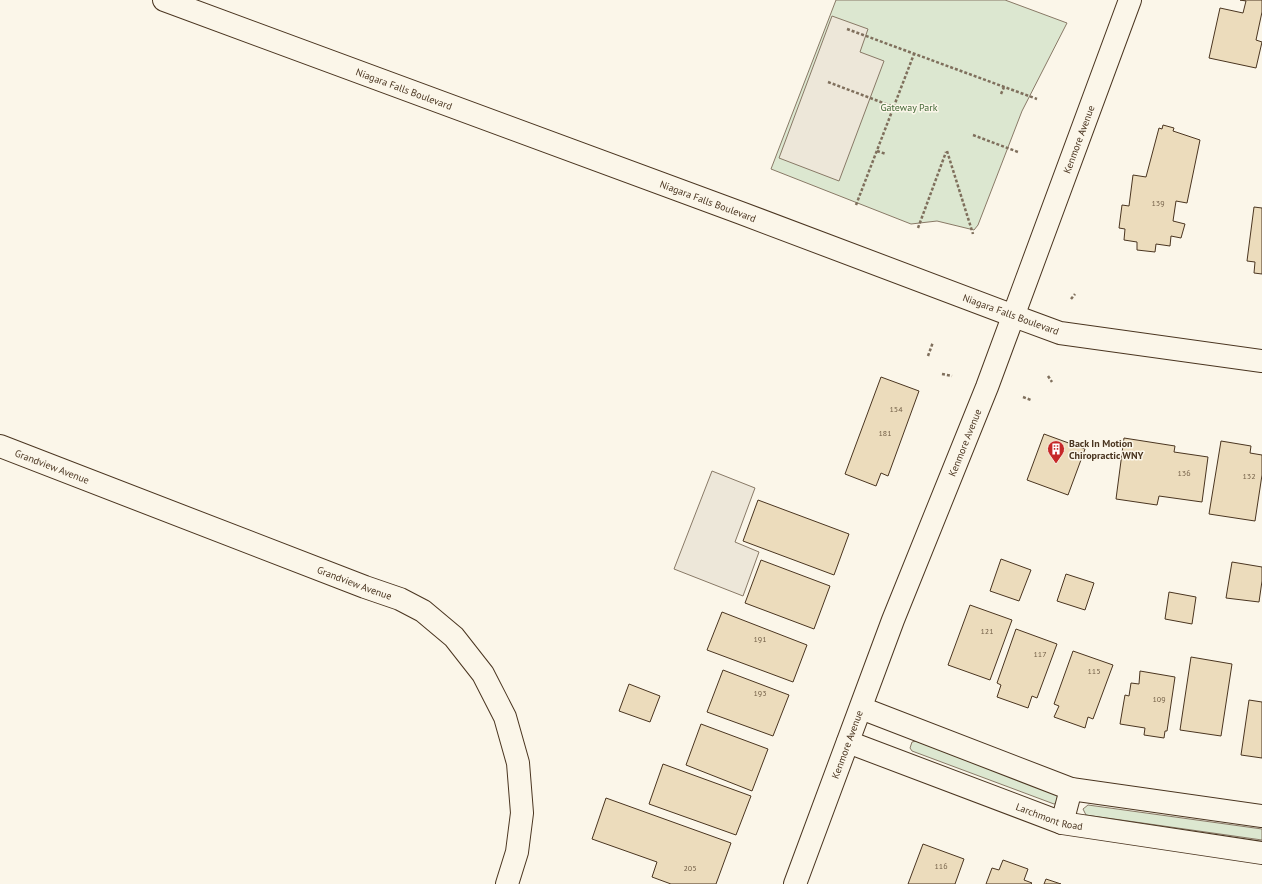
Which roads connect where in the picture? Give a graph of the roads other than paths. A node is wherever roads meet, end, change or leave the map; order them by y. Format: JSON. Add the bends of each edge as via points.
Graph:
{"nodes":[{"id":1,"x":164,"y":0,"type":"edge"},
{"id":2,"x":1130,"y":0,"type":"edge"},
{"id":3,"x":1014,"y":316,"type":"junction"},
{"id":4,"x":1262,"y":361,"type":"edge"},
{"id":5,"x":0,"y":446,"type":"edge"},
{"id":6,"x":861,"y":708,"type":"junction"},
{"id":7,"x":848,"y":742,"type":"junction"},
{"id":8,"x":1071,"y":789,"type":"junction"},
{"id":9,"x":1262,"y":816,"type":"edge"},
{"id":10,"x":1062,"y":823,"type":"junction"},
{"id":11,"x":1262,"y":853,"type":"edge"},
{"id":12,"x":507,"y":884,"type":"edge"},
{"id":13,"x":795,"y":884,"type":"edge"}],
"edges":[{"from":1,"to":3,"type":"street","name":"Niagara Falls Boulevard"},
{"from":2,"to":3,"type":"street","name":"Kenmore Avenue"},
{"from":3,"to":4,"type":"street","name":"Niagara Falls Boulevard","via":[[1060,333]]},
{"from":3,"to":6,"type":"street","name":"Kenmore Avenue","via":[[898,607]]},
{"from":5,"to":12,"type":"street","name":"Grandview Avenue","via":[[400,599],[423,611],[454,637],[483,674],[502,710],[518,763],[522,813],[518,852]]},
{"from":6,"to":7,"type":"street","name":"Kenmore Avenue"},
{"from":6,"to":8,"type":"street"},
{"from":7,"to":10,"type":"street","name":"Larchmont Road"},
{"from":7,"to":13,"type":"street","name":"Kenmore Avenue"},
{"from":8,"to":9,"type":"street"},
{"from":8,"to":10,"type":"street"},
{"from":10,"to":11,"type":"street","name":"Larchmont Road"}]}
